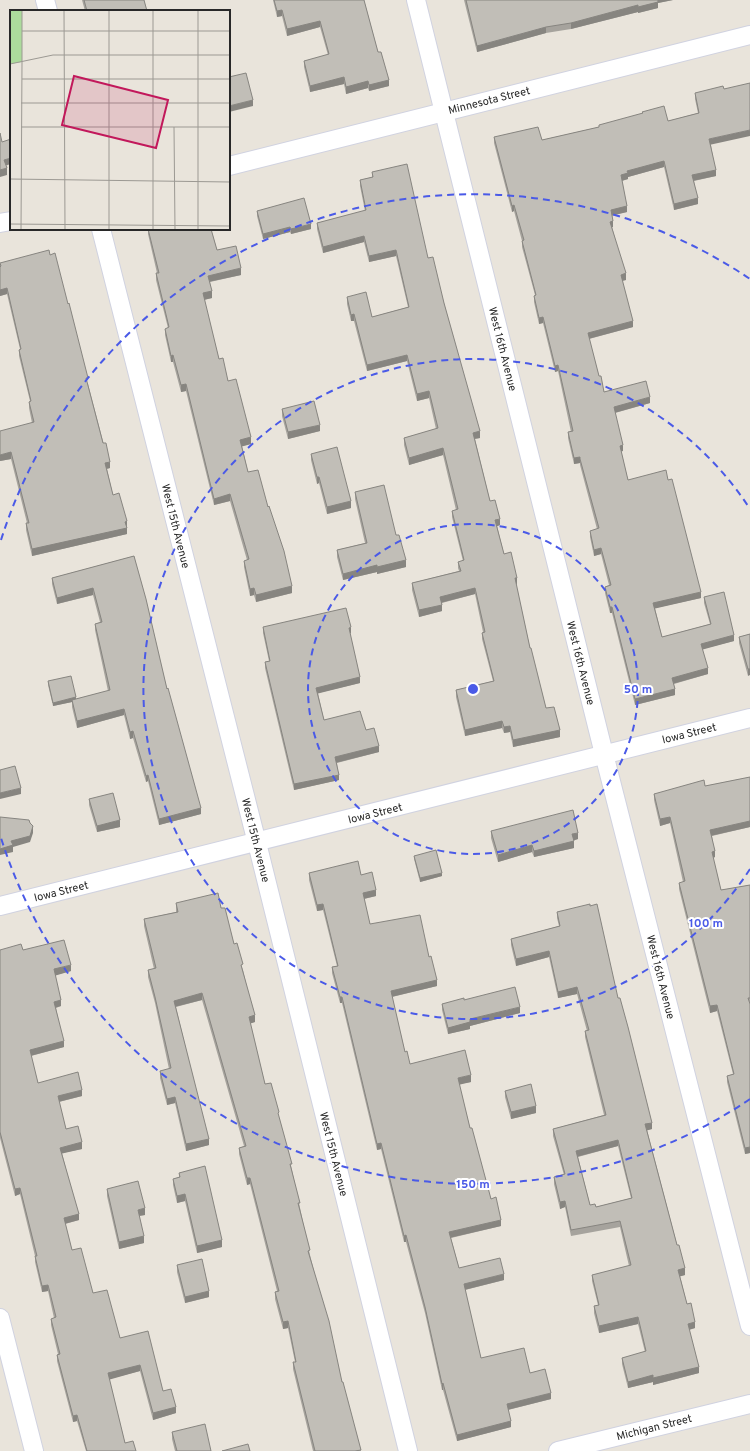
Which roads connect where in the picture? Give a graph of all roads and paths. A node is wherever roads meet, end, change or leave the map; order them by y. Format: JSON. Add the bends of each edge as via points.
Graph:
{"nodes":[{"id":1,"x":45,"y":0,"type":"edge"},
{"id":2,"x":416,"y":0,"type":"edge"},
{"id":3,"x":48,"y":10,"type":"edge"},
{"id":4,"x":750,"y":35,"type":"edge"},
{"id":5,"x":444,"y":112,"type":"junction"},
{"id":6,"x":230,"y":166,"type":"edge"},
{"id":7,"x":10,"y":221,"type":"edge"},
{"id":8,"x":0,"y":223,"type":"edge"},
{"id":9,"x":102,"y":230,"type":"edge"},
{"id":10,"x":750,"y":718,"type":"edge"},
{"id":11,"x":604,"y":754,"type":"junction"},
{"id":12,"x":257,"y":843,"type":"junction"},
{"id":13,"x":0,"y":906,"type":"edge"},
{"id":14,"x":0,"y":1318,"type":"edge"},
{"id":15,"x":750,"y":1326,"type":"edge"},
{"id":16,"x":750,"y":1404,"type":"edge"},
{"id":17,"x":34,"y":1451,"type":"edge"},
{"id":18,"x":408,"y":1451,"type":"edge"},
{"id":19,"x":558,"y":1451,"type":"edge"}],
"edges":[{"from":1,"to":3,"type":"street"},
{"from":2,"to":5,"type":"street","name":"West 16th Avenue"},
{"from":4,"to":5,"type":"street","name":"Minnesota Street"},
{"from":5,"to":6,"type":"street","name":"Minnesota Street"},
{"from":5,"to":11,"type":"street","name":"West 16th Avenue"},
{"from":7,"to":8,"type":"street"},
{"from":9,"to":12,"type":"street","name":"West 15th Avenue"},
{"from":10,"to":11,"type":"street","name":"Iowa Street"},
{"from":11,"to":12,"type":"street","name":"Iowa Street"},
{"from":11,"to":15,"type":"street","name":"West 16th Avenue"},
{"from":12,"to":13,"type":"street","name":"Iowa Street"},
{"from":12,"to":18,"type":"street","name":"West 15th Avenue"},
{"from":14,"to":17,"type":"street"},
{"from":16,"to":19,"type":"street","name":"Michigan Street"}]}
